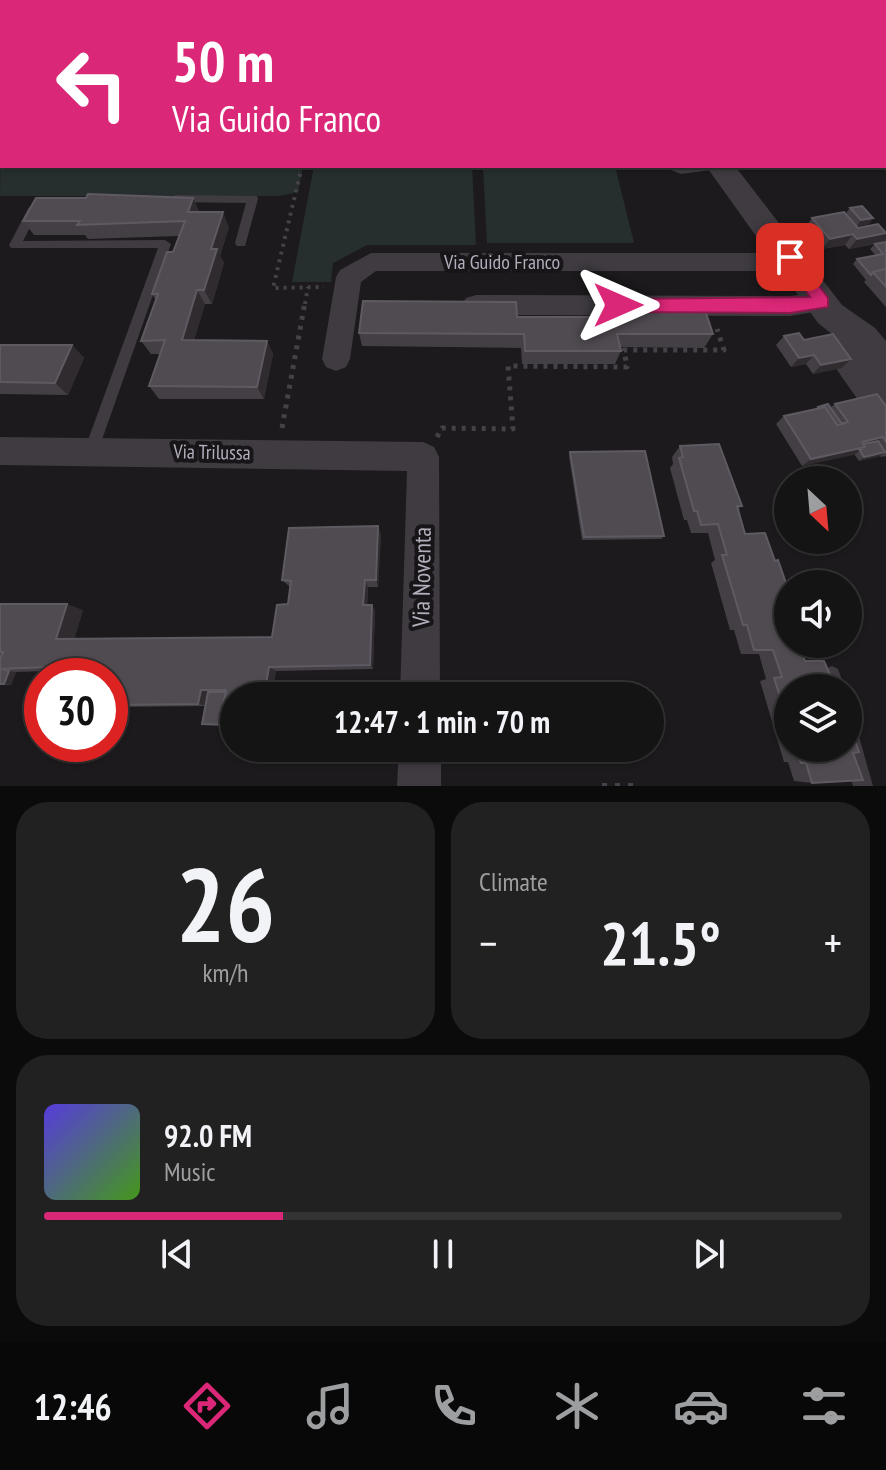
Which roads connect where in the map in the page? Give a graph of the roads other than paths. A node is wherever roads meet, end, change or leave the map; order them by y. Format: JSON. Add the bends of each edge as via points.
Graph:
{"nodes":[{"id":1,"x":672,"y":168,"type":"edge"},
{"id":2,"x":704,"y":168,"type":"edge"},
{"id":3,"x":722,"y":168,"type":"edge"},
{"id":4,"x":39,"y":199,"type":"edge"},
{"id":5,"x":161,"y":199,"type":"edge"},
{"id":6,"x":241,"y":243,"type":"dead end"},
{"id":7,"x":790,"y":257,"type":"junction"},
{"id":8,"x":346,"y":295,"type":"junction"},
{"id":9,"x":376,"y":304,"type":"edge"},
{"id":10,"x":455,"y":304,"type":"edge"},
{"id":11,"x":826,"y":308,"type":"junction"},
{"id":12,"x":336,"y":359,"type":"dead end"},
{"id":13,"x":882,"y":386,"type":"edge"},
{"id":14,"x":0,"y":451,"type":"edge"},
{"id":15,"x":91,"y":451,"type":"junction"},
{"id":16,"x":423,"y":457,"type":"joint"},
{"id":17,"x":420,"y":682,"type":"edge"},
{"id":18,"x":420,"y":762,"type":"edge"},
{"id":19,"x":856,"y":762,"type":"edge"},
{"id":20,"x":419,"y":786,"type":"edge"},
{"id":21,"x":863,"y":786,"type":"edge"}],
"edges":[{"from":1,"to":2,"type":"lane"},
{"from":3,"to":7,"type":"street"},
{"from":4,"to":15,"type":"lane","via":[[15,245],[165,244]]},
{"from":5,"to":6,"type":"lane","via":[[253,199]]},
{"from":7,"to":8,"type":"street","name":"Via Guido Franco","via":[[766,262],[371,262],[349,277]]},
{"from":7,"to":11,"type":"street"},
{"from":8,"to":9,"type":"street"},
{"from":8,"to":12,"type":"street"},
{"from":10,"to":11,"type":"street"},
{"from":11,"to":13,"type":"street","via":[[837,341]]},
{"from":14,"to":15,"type":"street","name":"Via Trilussa"},
{"from":15,"to":16,"type":"street","name":"Via Trilussa"},
{"from":16,"to":17,"type":"street","name":"Via Noventa"},
{"from":18,"to":20,"type":"street"},
{"from":19,"to":21,"type":"lane"}]}
